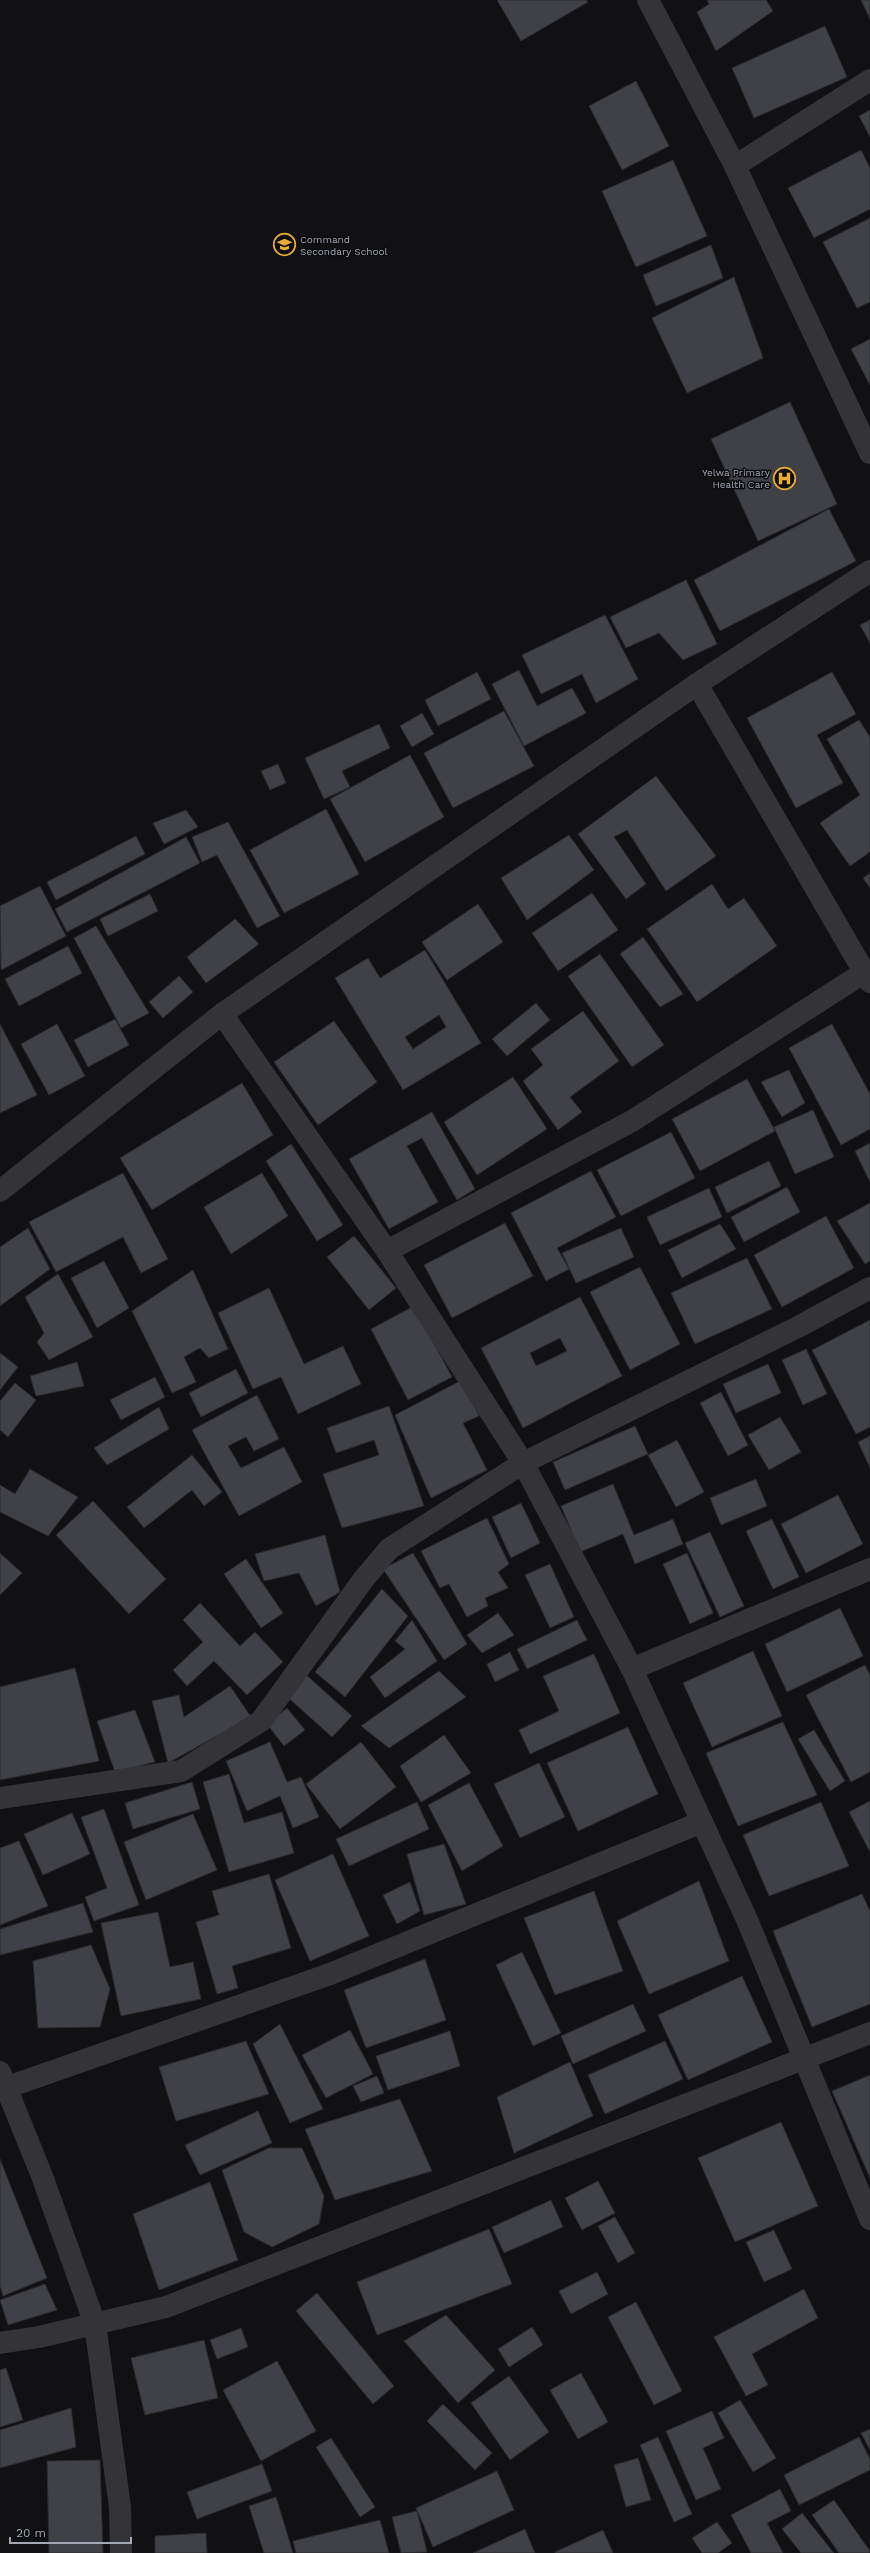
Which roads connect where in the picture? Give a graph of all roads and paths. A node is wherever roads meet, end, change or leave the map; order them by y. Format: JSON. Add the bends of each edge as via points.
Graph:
{"nodes":[{"id":1,"x":648,"y":0,"type":"edge"},
{"id":2,"x":870,"y":80,"type":"edge"},
{"id":3,"x":735,"y":166,"type":"junction"},
{"id":4,"x":870,"y":453,"type":"edge"},
{"id":5,"x":870,"y":571,"type":"edge"},
{"id":6,"x":697,"y":684,"type":"junction"},
{"id":7,"x":867,"y":977,"type":"edge"},
{"id":8,"x":222,"y":1014,"type":"junction"},
{"id":9,"x":0,"y":1191,"type":"edge"},
{"id":10,"x":387,"y":1251,"type":"junction"},
{"id":11,"x":870,"y":1288,"type":"edge"},
{"id":12,"x":523,"y":1463,"type":"junction"},
{"id":13,"x":870,"y":1569,"type":"edge"},
{"id":14,"x":632,"y":1669,"type":"junction"},
{"id":15,"x":0,"y":1798,"type":"edge"},
{"id":16,"x":702,"y":1822,"type":"junction"},
{"id":17,"x":870,"y":2033,"type":"edge"},
{"id":18,"x":804,"y":2058,"type":"junction"},
{"id":19,"x":4,"y":2080,"type":"edge"},
{"id":20,"x":870,"y":2219,"type":"edge"},
{"id":21,"x":95,"y":2324,"type":"junction"},
{"id":22,"x":0,"y":2342,"type":"edge"},
{"id":23,"x":121,"y":2553,"type":"edge"}],
"edges":[{"from":1,"to":3,"type":"street"},
{"from":2,"to":3,"type":"street"},
{"from":3,"to":4,"type":"street"},
{"from":5,"to":6,"type":"street"},
{"from":6,"to":7,"type":"street"},
{"from":6,"to":8,"type":"street"},
{"from":7,"to":10,"type":"street","via":[[632,1121]]},
{"from":8,"to":9,"type":"street"},
{"from":8,"to":10,"type":"street"},
{"from":10,"to":12,"type":"street"},
{"from":11,"to":12,"type":"street","via":[[798,1327]]},
{"from":12,"to":14,"type":"street"},
{"from":12,"to":15,"type":"street","via":[[389,1549],[363,1580],[261,1721],[181,1771]]},
{"from":13,"to":14,"type":"street"},
{"from":14,"to":16,"type":"street"},
{"from":16,"to":18,"type":"street","via":[[748,1922]]},
{"from":16,"to":19,"type":"street","via":[[330,1974]]},
{"from":17,"to":18,"type":"street"},
{"from":18,"to":20,"type":"street"},
{"from":18,"to":21,"type":"street","via":[[166,2307]]},
{"from":19,"to":21,"type":"street"},
{"from":21,"to":22,"type":"street","via":[[38,2338]]},
{"from":21,"to":23,"type":"street","via":[[120,2507]]}]}
